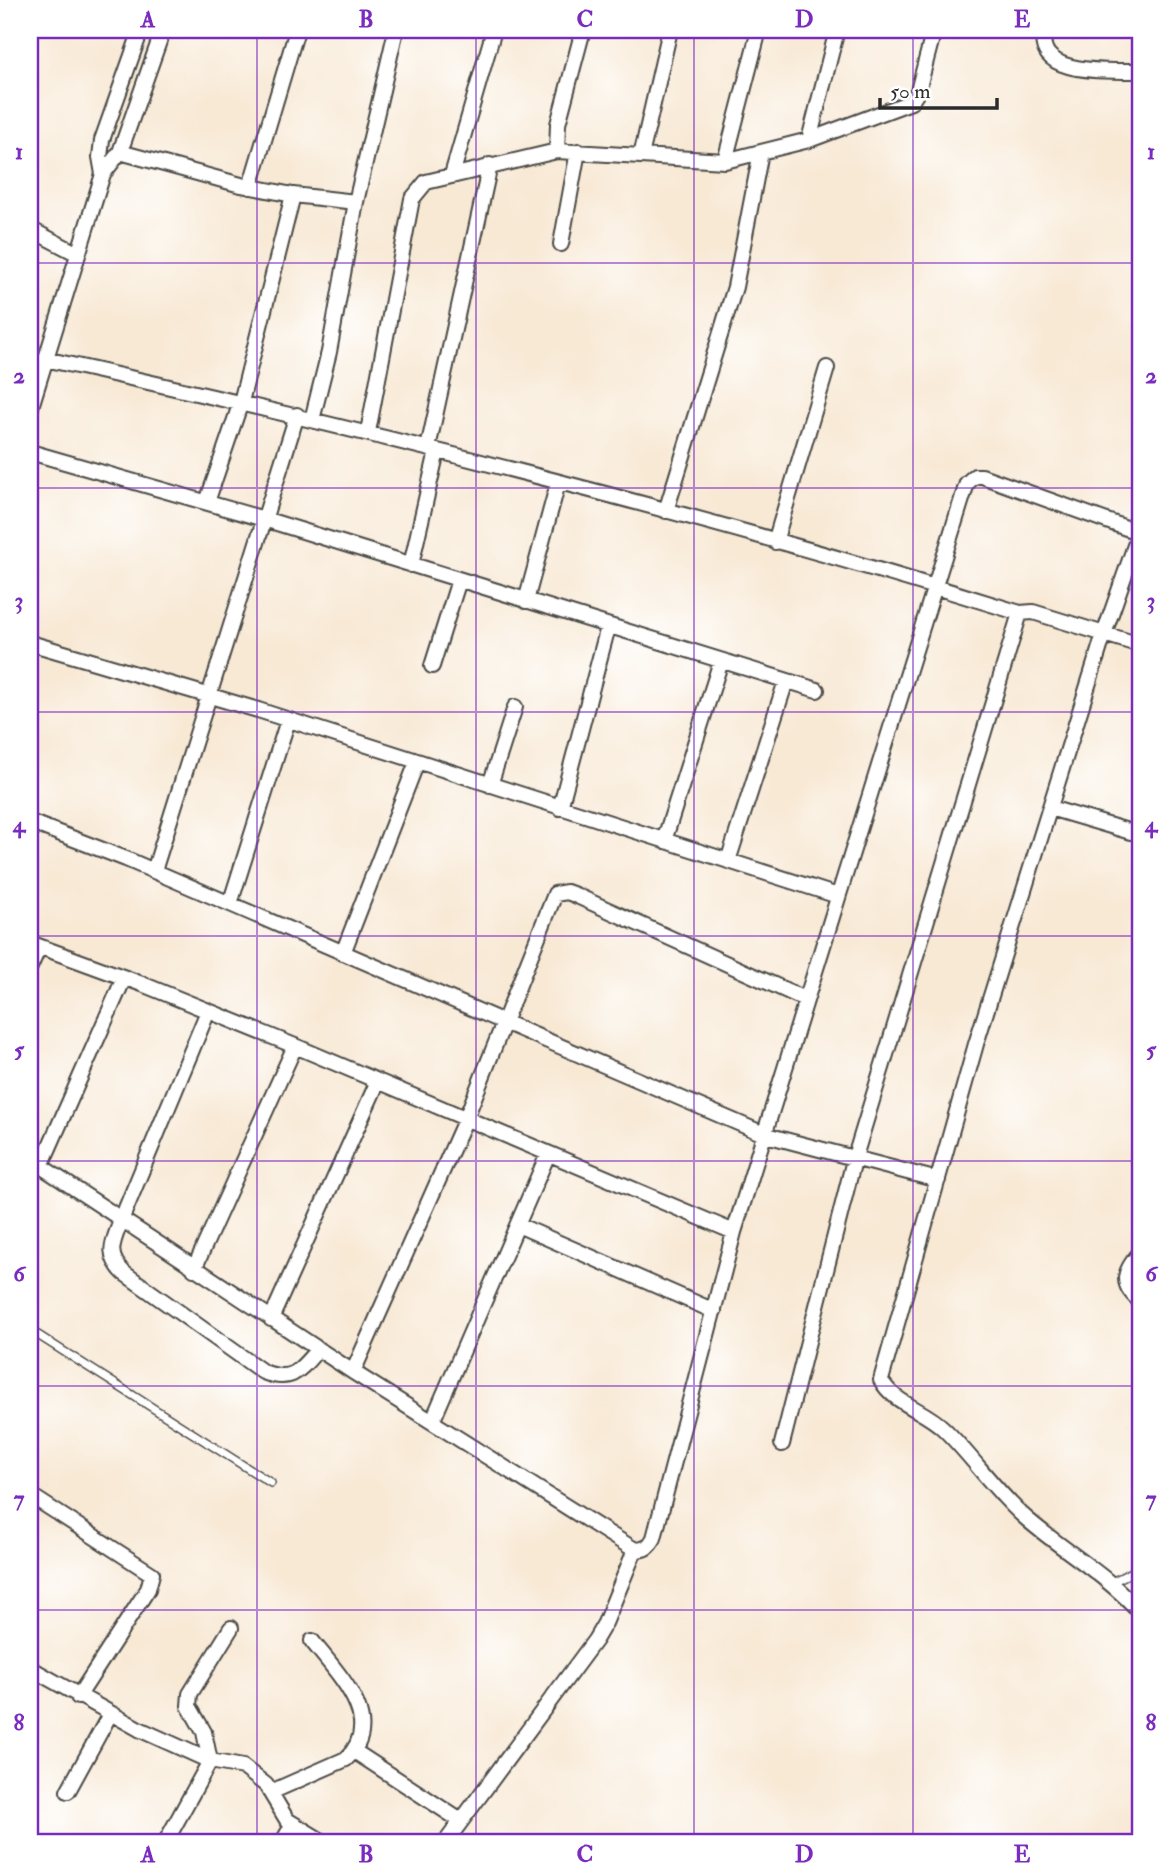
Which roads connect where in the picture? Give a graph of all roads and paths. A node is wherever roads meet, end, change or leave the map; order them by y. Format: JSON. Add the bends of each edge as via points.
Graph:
{"nodes":[{"id":1,"x":141,"y":30,"type":"edge"},
{"id":2,"x":163,"y":30,"type":"edge"},
{"id":3,"x":297,"y":30,"type":"edge"},
{"id":4,"x":396,"y":30,"type":"edge"},
{"id":5,"x":494,"y":30,"type":"edge"},
{"id":6,"x":583,"y":30,"type":"edge"},
{"id":7,"x":670,"y":30,"type":"edge"},
{"id":8,"x":759,"y":30,"type":"edge"},
{"id":9,"x":837,"y":30,"type":"edge"},
{"id":10,"x":934,"y":30,"type":"edge"},
{"id":11,"x":1045,"y":30,"type":"edge"},
{"id":12,"x":1140,"y":71,"type":"edge"},
{"id":13,"x":809,"y":140,"type":"junction"},
{"id":14,"x":557,"y":151,"type":"junction"},
{"id":15,"x":578,"y":151,"type":"junction"},
{"id":16,"x":120,"y":152,"type":"junction"},
{"id":17,"x":761,"y":152,"type":"junction"},
{"id":18,"x":641,"y":156,"type":"junction"},
{"id":19,"x":725,"y":161,"type":"junction"},
{"id":20,"x":490,"y":165,"type":"junction"},
{"id":21,"x":103,"y":174,"type":"junction"},
{"id":22,"x":452,"y":175,"type":"junction"},
{"id":23,"x":250,"y":187,"type":"junction"},
{"id":24,"x":293,"y":195,"type":"junction"},
{"id":25,"x":356,"y":202,"type":"junction"},
{"id":26,"x":30,"y":229,"type":"edge"},
{"id":27,"x":561,"y":244,"type":"dead end"},
{"id":28,"x":78,"y":254,"type":"junction"},
{"id":29,"x":45,"y":359,"type":"junction"},
{"id":30,"x":827,"y":368,"type":"dead end"},
{"id":31,"x":31,"y":395,"type":"edge"},
{"id":32,"x":241,"y":401,"type":"junction"},
{"id":33,"x":30,"y":410,"type":"edge"},
{"id":34,"x":305,"y":417,"type":"junction"},
{"id":35,"x":368,"y":432,"type":"junction"},
{"id":36,"x":433,"y":449,"type":"junction"},
{"id":37,"x":30,"y":452,"type":"edge"},
{"id":38,"x":558,"y":483,"type":"junction"},
{"id":39,"x":207,"y":502,"type":"junction"},
{"id":40,"x":666,"y":511,"type":"junction"},
{"id":41,"x":264,"y":519,"type":"junction"},
{"id":42,"x":1140,"y":532,"type":"edge"},
{"id":43,"x":775,"y":542,"type":"junction"},
{"id":44,"x":411,"y":565,"type":"junction"},
{"id":45,"x":459,"y":580,"type":"junction"},
{"id":46,"x":934,"y":586,"type":"junction"},
{"id":47,"x":526,"y":601,"type":"junction"},
{"id":48,"x":1020,"y":612,"type":"junction"},
{"id":49,"x":608,"y":627,"type":"junction"},
{"id":50,"x":1104,"y":634,"type":"junction"},
{"id":51,"x":30,"y":643,"type":"edge"},
{"id":52,"x":1140,"y":645,"type":"edge"},
{"id":53,"x":720,"y":661,"type":"junction"},
{"id":54,"x":432,"y":666,"type":"dead end"},
{"id":55,"x":786,"y":681,"type":"junction"},
{"id":56,"x":817,"y":690,"type":"dead end"},
{"id":57,"x":208,"y":696,"type":"junction"},
{"id":58,"x":515,"y":707,"type":"dead end"},
{"id":59,"x":288,"y":720,"type":"junction"},
{"id":60,"x":417,"y":762,"type":"junction"},
{"id":61,"x":490,"y":785,"type":"junction"},
{"id":62,"x":560,"y":808,"type":"junction"},
{"id":63,"x":1050,"y":808,"type":"junction"},
{"id":64,"x":30,"y":822,"type":"edge"},
{"id":65,"x":1140,"y":824,"type":"edge"},
{"id":66,"x":664,"y":841,"type":"junction"},
{"id":67,"x":727,"y":861,"type":"junction"},
{"id":68,"x":154,"y":871,"type":"junction"},
{"id":69,"x":838,"y":896,"type":"junction"},
{"id":70,"x":230,"y":904,"type":"junction"},
{"id":71,"x":35,"y":945,"type":"edge"},
{"id":72,"x":343,"y":953,"type":"junction"},
{"id":73,"x":30,"y":967,"type":"edge"},
{"id":74,"x":124,"y":978,"type":"junction"},
{"id":75,"x":805,"y":999,"type":"junction"},
{"id":76,"x":208,"y":1011,"type":"junction"},
{"id":77,"x":502,"y":1023,"type":"junction"},
{"id":78,"x":295,"y":1045,"type":"junction"},
{"id":79,"x":378,"y":1081,"type":"junction"},
{"id":80,"x":466,"y":1118,"type":"junction"},
{"id":81,"x":766,"y":1136,"type":"junction"},
{"id":82,"x":548,"y":1154,"type":"junction"},
{"id":83,"x":854,"y":1160,"type":"junction"},
{"id":84,"x":35,"y":1163,"type":"edge"},
{"id":85,"x":938,"y":1180,"type":"junction"},
{"id":86,"x":122,"y":1218,"type":"junction"},
{"id":87,"x":518,"y":1226,"type":"junction"},
{"id":88,"x":734,"y":1232,"type":"junction"},
{"id":89,"x":1140,"y":1253,"type":"edge"},
{"id":90,"x":194,"y":1269,"type":"junction"},
{"id":91,"x":1140,"y":1301,"type":"edge"},
{"id":92,"x":714,"y":1311,"type":"junction"},
{"id":93,"x":271,"y":1319,"type":"junction"},
{"id":94,"x":30,"y":1330,"type":"edge"},
{"id":95,"x":318,"y":1349,"type":"junction"},
{"id":96,"x":353,"y":1372,"type":"junction"},
{"id":97,"x":432,"y":1422,"type":"junction"},
{"id":98,"x":782,"y":1444,"type":"dead end"},
{"id":99,"x":271,"y":1483,"type":"dead end"},
{"id":100,"x":30,"y":1495,"type":"edge"},
{"id":101,"x":635,"y":1550,"type":"junction"},
{"id":102,"x":1140,"y":1568,"type":"edge"},
{"id":103,"x":1109,"y":1584,"type":"junction"},
{"id":104,"x":1140,"y":1612,"type":"edge"},
{"id":105,"x":231,"y":1628,"type":"dead end"},
{"id":106,"x":312,"y":1641,"type":"dead end"},
{"id":107,"x":30,"y":1668,"type":"edge"},
{"id":108,"x":78,"y":1697,"type":"junction"},
{"id":109,"x":110,"y":1714,"type":"junction"},
{"id":110,"x":354,"y":1751,"type":"junction"},
{"id":111,"x":210,"y":1761,"type":"junction"},
{"id":112,"x":68,"y":1791,"type":"dead end"},
{"id":113,"x":271,"y":1792,"type":"junction"},
{"id":114,"x":461,"y":1821,"type":"junction"},
{"id":115,"x":293,"y":1824,"type":"junction"},
{"id":116,"x":165,"y":1843,"type":"edge"},
{"id":117,"x":282,"y":1843,"type":"edge"},
{"id":118,"x":325,"y":1843,"type":"edge"},
{"id":119,"x":445,"y":1843,"type":"edge"}],
"edges":[{"from":1,"to":21,"type":"street","via":[[102,140]]},
{"from":2,"to":16,"type":"street"},
{"from":3,"to":23,"type":"street"},
{"from":4,"to":25,"type":"street"},
{"from":5,"to":22,"type":"street"},
{"from":6,"to":14,"type":"street","via":[[558,124]]},
{"from":7,"to":18,"type":"street"},
{"from":8,"to":19,"type":"street"},
{"from":9,"to":13,"type":"street"},
{"from":10,"to":13,"type":"street","via":[[911,102]]},
{"from":11,"to":12,"type":"street","via":[[1044,46],[1059,63],[1080,69]]},
{"from":13,"to":17,"type":"street"},
{"from":14,"to":15,"type":"street"},
{"from":14,"to":20,"type":"street"},
{"from":15,"to":18,"type":"street"},
{"from":15,"to":27,"type":"street"},
{"from":16,"to":21,"type":"street"},
{"from":16,"to":23,"type":"street"},
{"from":17,"to":19,"type":"street"},
{"from":17,"to":40,"type":"street","via":[[735,287]]},
{"from":18,"to":19,"type":"street"},
{"from":20,"to":22,"type":"street"},
{"from":20,"to":36,"type":"street"},
{"from":21,"to":28,"type":"street"},
{"from":22,"to":35,"type":"street","via":[[426,182],[412,199]]},
{"from":23,"to":24,"type":"street"},
{"from":24,"to":25,"type":"street"},
{"from":24,"to":32,"type":"street"},
{"from":25,"to":34,"type":"street","via":[[329,352]]},
{"from":26,"to":28,"type":"street"},
{"from":28,"to":29,"type":"street"},
{"from":29,"to":31,"type":"street"},
{"from":29,"to":32,"type":"street"},
{"from":30,"to":43,"type":"street"},
{"from":31,"to":33,"type":"street"},
{"from":32,"to":34,"type":"street"},
{"from":32,"to":39,"type":"street"},
{"from":34,"to":35,"type":"street"},
{"from":34,"to":41,"type":"street"},
{"from":35,"to":36,"type":"street"},
{"from":36,"to":38,"type":"street"},
{"from":36,"to":44,"type":"street"},
{"from":37,"to":39,"type":"street"},
{"from":38,"to":40,"type":"street"},
{"from":38,"to":47,"type":"street"},
{"from":39,"to":41,"type":"street"},
{"from":40,"to":43,"type":"street"},
{"from":41,"to":44,"type":"street"},
{"from":41,"to":57,"type":"street"},
{"from":42,"to":46,"type":"street","via":[[975,476],[967,482]]},
{"from":42,"to":50,"type":"street"},
{"from":43,"to":46,"type":"street"},
{"from":44,"to":45,"type":"street"},
{"from":45,"to":47,"type":"street"},
{"from":45,"to":54,"type":"street"},
{"from":46,"to":48,"type":"street"},
{"from":46,"to":69,"type":"street"},
{"from":47,"to":49,"type":"street"},
{"from":48,"to":50,"type":"street"},
{"from":48,"to":83,"type":"street"},
{"from":49,"to":53,"type":"street"},
{"from":49,"to":62,"type":"street"},
{"from":50,"to":52,"type":"street"},
{"from":50,"to":63,"type":"street"},
{"from":51,"to":57,"type":"street"},
{"from":53,"to":55,"type":"street"},
{"from":53,"to":66,"type":"street"},
{"from":55,"to":56,"type":"street"},
{"from":55,"to":67,"type":"street"},
{"from":57,"to":59,"type":"street"},
{"from":57,"to":68,"type":"street"},
{"from":58,"to":61,"type":"street"},
{"from":59,"to":60,"type":"street"},
{"from":59,"to":70,"type":"street"},
{"from":60,"to":61,"type":"street"},
{"from":60,"to":72,"type":"street"},
{"from":61,"to":62,"type":"street"},
{"from":62,"to":66,"type":"street"},
{"from":63,"to":65,"type":"street","via":[[1131,832]]},
{"from":63,"to":85,"type":"street"},
{"from":64,"to":68,"type":"street"},
{"from":66,"to":67,"type":"street"},
{"from":67,"to":69,"type":"street"},
{"from":68,"to":70,"type":"street"},
{"from":69,"to":75,"type":"street"},
{"from":70,"to":72,"type":"street"},
{"from":71,"to":73,"type":"street"},
{"from":71,"to":74,"type":"street"},
{"from":72,"to":77,"type":"street"},
{"from":74,"to":76,"type":"street"},
{"from":74,"to":84,"type":"street"},
{"from":75,"to":77,"type":"street","via":[[575,895],[559,893],[551,900]]},
{"from":75,"to":81,"type":"street"},
{"from":76,"to":78,"type":"street"},
{"from":76,"to":86,"type":"street"},
{"from":77,"to":80,"type":"street"},
{"from":77,"to":81,"type":"street"},
{"from":78,"to":79,"type":"street"},
{"from":78,"to":90,"type":"street"},
{"from":79,"to":80,"type":"street"},
{"from":79,"to":93,"type":"street"},
{"from":80,"to":82,"type":"street"},
{"from":80,"to":96,"type":"street"},
{"from":81,"to":83,"type":"street"},
{"from":81,"to":88,"type":"street"},
{"from":82,"to":87,"type":"street"},
{"from":82,"to":88,"type":"street"},
{"from":83,"to":85,"type":"street"},
{"from":83,"to":98,"type":"street"},
{"from":84,"to":86,"type":"street"},
{"from":85,"to":103,"type":"street","via":[[881,1380],[891,1393],[943,1427],[1029,1521]]},
{"from":86,"to":90,"type":"street"},
{"from":86,"to":95,"type":"street","via":[[111,1249],[116,1265],[262,1372],[289,1378]]},
{"from":87,"to":92,"type":"street"},
{"from":87,"to":97,"type":"street"},
{"from":88,"to":92,"type":"street"},
{"from":89,"to":91,"type":"street","via":[[1126,1272],[1126,1282]]},
{"from":90,"to":93,"type":"street"},
{"from":92,"to":101,"type":"street","via":[[653,1538],[649,1546]]},
{"from":93,"to":95,"type":"street"},
{"from":94,"to":99,"type":"lane"},
{"from":95,"to":96,"type":"street"},
{"from":96,"to":97,"type":"street"},
{"from":97,"to":101,"type":"street"},
{"from":100,"to":108,"type":"street","via":[[152,1574],[148,1589]]},
{"from":101,"to":114,"type":"street","via":[[595,1640]]},
{"from":102,"to":103,"type":"lane"},
{"from":103,"to":104,"type":"street"},
{"from":105,"to":111,"type":"street","via":[[188,1700],[204,1732]]},
{"from":106,"to":110,"type":"street","via":[[354,1695],[361,1729]]},
{"from":107,"to":108,"type":"street"},
{"from":108,"to":109,"type":"street"},
{"from":109,"to":111,"type":"street"},
{"from":109,"to":112,"type":"street"},
{"from":110,"to":113,"type":"street","via":[[346,1759]]},
{"from":110,"to":114,"type":"street"},
{"from":111,"to":113,"type":"street","via":[[243,1767]]},
{"from":111,"to":116,"type":"street"},
{"from":113,"to":115,"type":"street"},
{"from":114,"to":119,"type":"street"},
{"from":115,"to":117,"type":"street"},
{"from":115,"to":118,"type":"street"}]}
